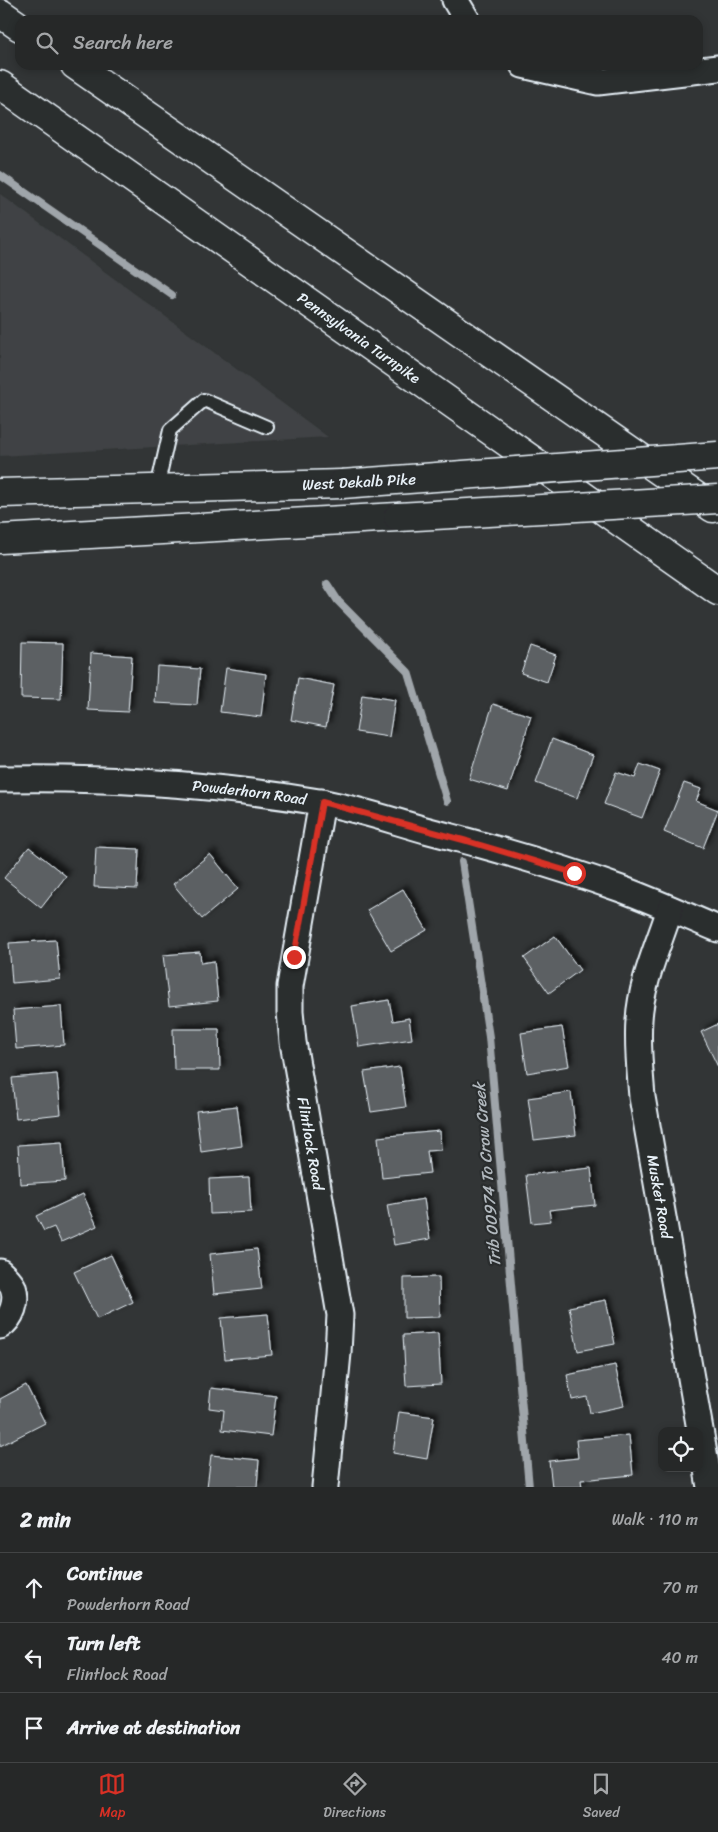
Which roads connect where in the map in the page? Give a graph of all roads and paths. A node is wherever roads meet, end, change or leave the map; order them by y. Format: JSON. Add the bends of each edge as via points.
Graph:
{"nodes":[{"id":1,"x":455,"y":0,"type":"edge"},
{"id":2,"x":0,"y":13,"type":"edge"},
{"id":3,"x":464,"y":15,"type":"edge"},
{"id":4,"x":15,"y":24,"type":"edge"},
{"id":5,"x":718,"y":68,"type":"edge"},
{"id":6,"x":82,"y":70,"type":"edge"},
{"id":7,"x":545,"y":70,"type":"edge"},
{"id":8,"x":701,"y":70,"type":"edge"},
{"id":9,"x":703,"y":70,"type":"edge"},
{"id":10,"x":0,"y":85,"type":"edge"},
{"id":11,"x":267,"y":427,"type":"dead end"},
{"id":12,"x":718,"y":456,"type":"edge"},
{"id":13,"x":157,"y":488,"type":"junction"},
{"id":14,"x":0,"y":493,"type":"edge"},
{"id":15,"x":718,"y":499,"type":"edge"},
{"id":16,"x":718,"y":512,"type":"edge"},
{"id":17,"x":0,"y":539,"type":"edge"},
{"id":18,"x":718,"y":591,"type":"edge"},
{"id":19,"x":0,"y":779,"type":"edge"},
{"id":20,"x":322,"y":802,"type":"junction"},
{"id":21,"x":670,"y":909,"type":"junction"},
{"id":22,"x":718,"y":929,"type":"edge"},
{"id":23,"x":0,"y":1272,"type":"edge"},
{"id":24,"x":0,"y":1326,"type":"edge"},
{"id":25,"x":325,"y":1487,"type":"edge"},
{"id":26,"x":710,"y":1487,"type":"edge"}],
"edges":[{"from":1,"to":3,"type":"street"},
{"from":2,"to":4,"type":"highway"},
{"from":5,"to":9,"type":"street"},
{"from":6,"to":16,"type":"highway"},
{"from":7,"to":8,"type":"street","via":[[598,82]]},
{"from":10,"to":18,"type":"highway","name":"Pennsylvania Turnpike"},
{"from":11,"to":13,"type":"lane","via":[[204,400],[170,430]]},
{"from":12,"to":13,"type":"highway","name":"West Dekalb Pike","bridge":true,"via":[[342,484]]},
{"from":13,"to":14,"type":"highway","name":"West Dekalb Pike"},
{"from":15,"to":17,"type":"highway","bridge":true},
{"from":19,"to":20,"type":"street","name":"Powderhorn Road","via":[[156,783]]},
{"from":20,"to":21,"type":"street","name":"Powderhorn Road","via":[[574,873]]},
{"from":20,"to":25,"type":"street","name":"Flintlock Road","via":[[294,957],[290,1012],[340,1315]]},
{"from":21,"to":22,"type":"street","name":"Powderhorn Road"},
{"from":21,"to":26,"type":"street","name":"Musket Road","via":[[644,987],[638,1058]]},
{"from":23,"to":24,"type":"street","via":[[13,1287],[14,1307],[8,1321]]}]}
